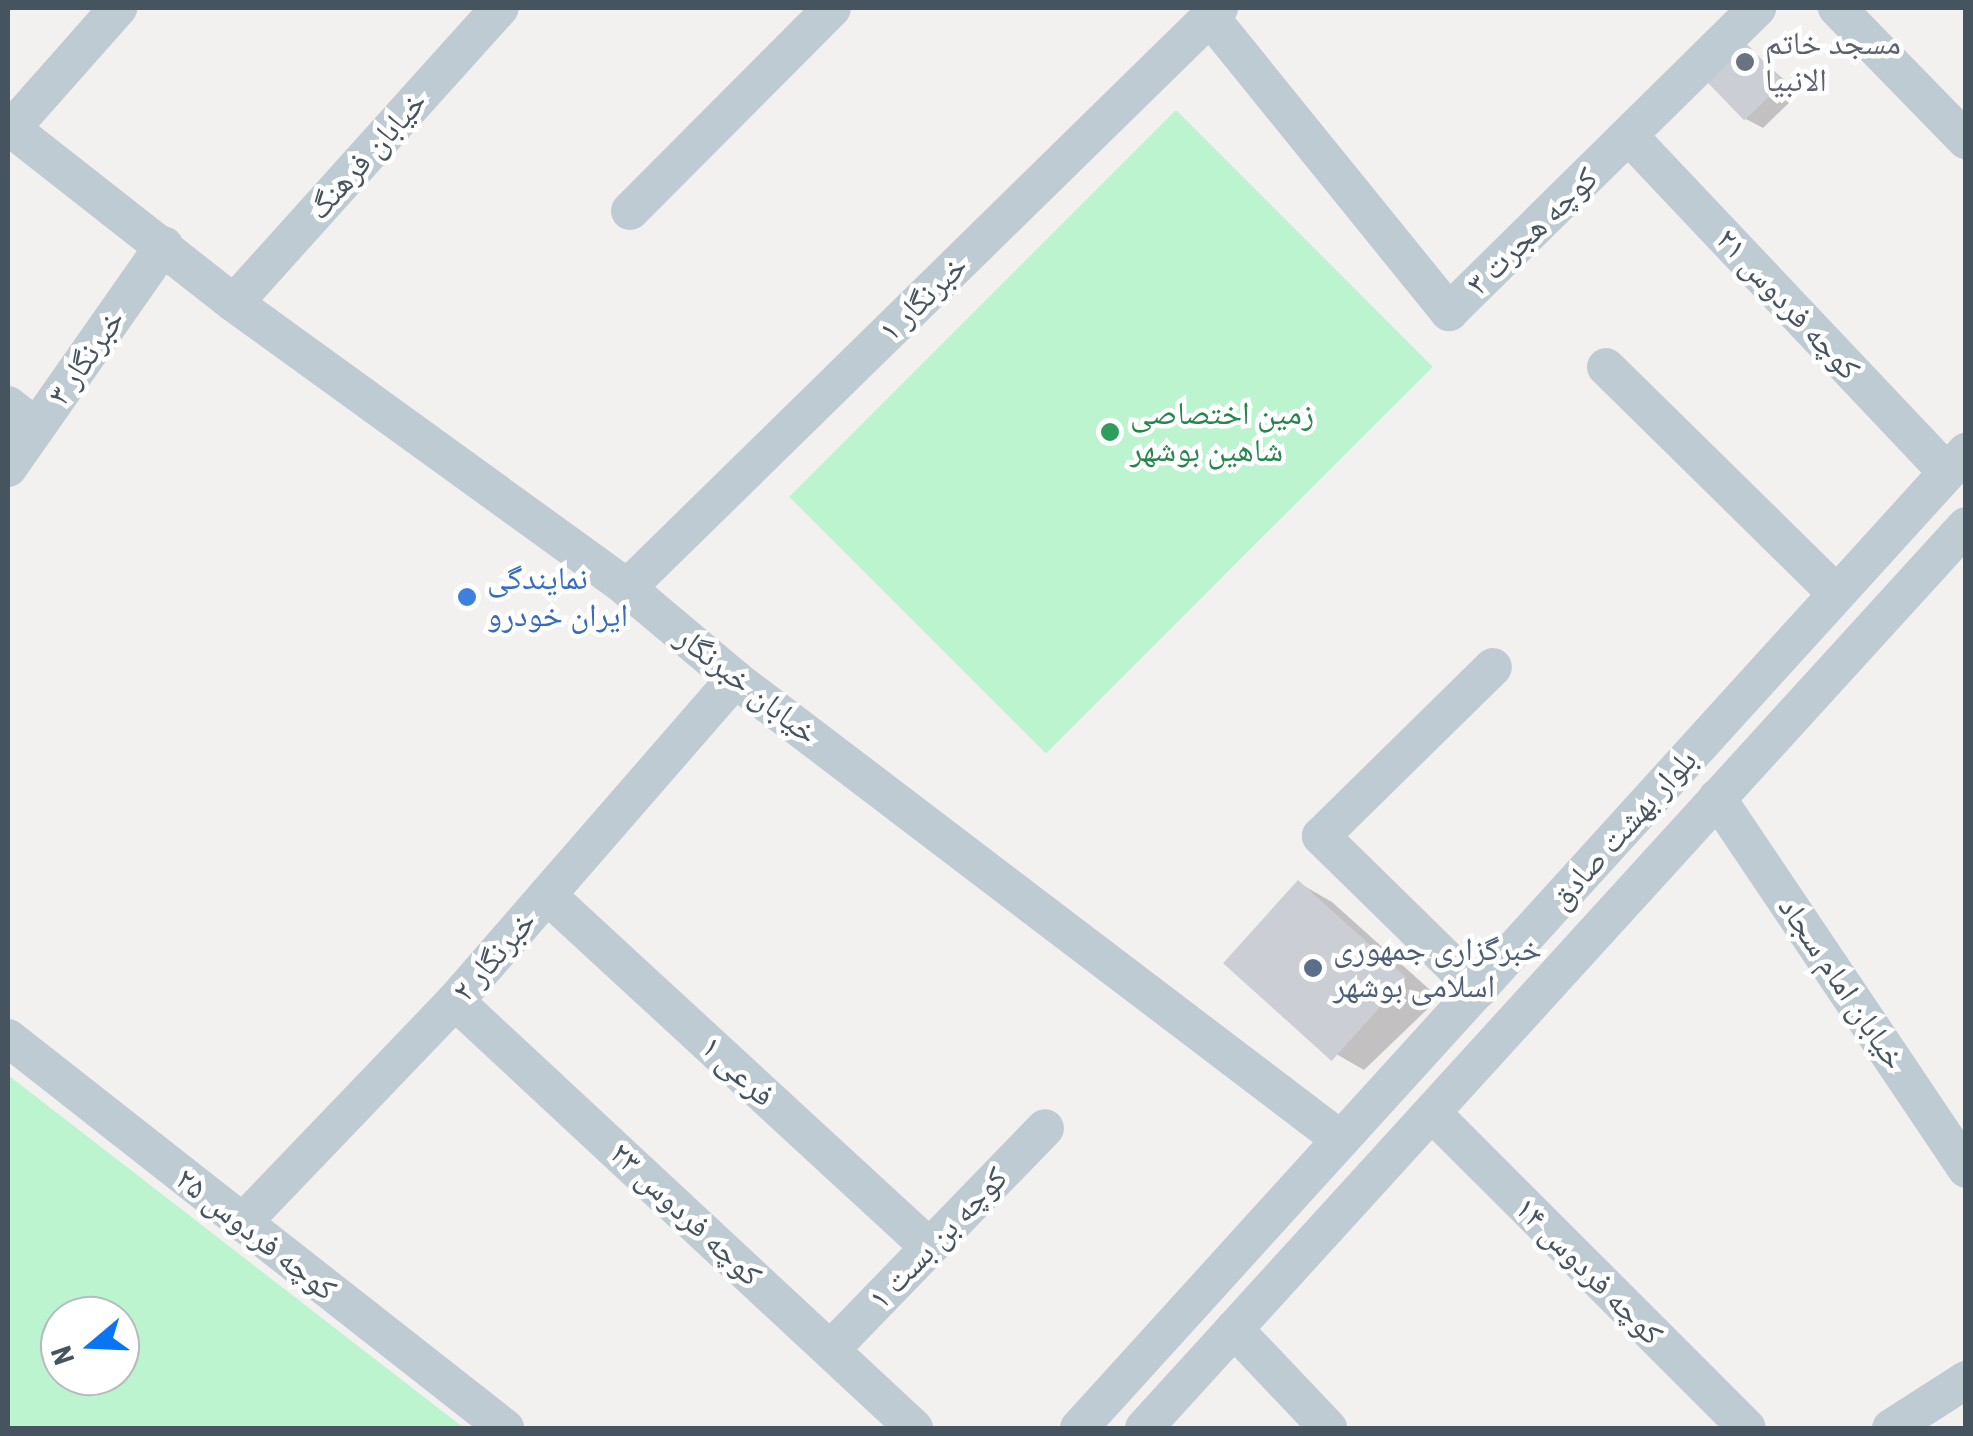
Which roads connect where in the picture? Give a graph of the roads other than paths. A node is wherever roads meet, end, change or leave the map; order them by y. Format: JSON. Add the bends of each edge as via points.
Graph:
{"nodes":[{"id":1,"x":118,"y":8,"type":"edge"},
{"id":2,"x":500,"y":8,"type":"edge"},
{"id":3,"x":832,"y":8,"type":"edge"},
{"id":4,"x":1757,"y":8,"type":"edge"},
{"id":5,"x":1837,"y":8,"type":"edge"},
{"id":6,"x":1214,"y":12,"type":"edge"},
{"id":7,"x":9,"y":127,"type":"edge"},
{"id":8,"x":1629,"y":136,"type":"junction"},
{"id":9,"x":1966,"y":140,"type":"edge"},
{"id":10,"x":630,"y":211,"type":"dead end"},
{"id":11,"x":164,"y":245,"type":"junction"},
{"id":12,"x":234,"y":303,"type":"junction"},
{"id":13,"x":1606,"y":368,"type":"dead end"},
{"id":14,"x":22,"y":416,"type":"edge"},
{"id":15,"x":1956,"y":462,"type":"edge"},
{"id":16,"x":8,"y":468,"type":"edge"},
{"id":17,"x":1966,"y":526,"type":"edge"},
{"id":18,"x":626,"y":588,"type":"junction"},
{"id":19,"x":1836,"y":593,"type":"junction"},
{"id":20,"x":1493,"y":667,"type":"dead end"},
{"id":21,"x":735,"y":678,"type":"junction"},
{"id":22,"x":1718,"y":798,"type":"junction"},
{"id":23,"x":1576,"y":881,"type":"junction"},
{"id":24,"x":547,"y":895,"type":"junction"},
{"id":25,"x":1614,"y":917,"type":"junction"},
{"id":26,"x":1478,"y":990,"type":"junction"},
{"id":27,"x":456,"y":1002,"type":"junction"},
{"id":28,"x":8,"y":1038,"type":"edge"},
{"id":29,"x":1432,"y":1113,"type":"junction"},
{"id":30,"x":1045,"y":1128,"type":"dead end"},
{"id":31,"x":1342,"y":1140,"type":"junction"},
{"id":32,"x":1966,"y":1169,"type":"edge"},
{"id":33,"x":242,"y":1223,"type":"junction"},
{"id":34,"x":928,"y":1246,"type":"junction"},
{"id":35,"x":1234,"y":1329,"type":"junction"},
{"id":36,"x":832,"y":1348,"type":"junction"},
{"id":37,"x":1966,"y":1380,"type":"edge"},
{"id":38,"x":505,"y":1428,"type":"edge"},
{"id":39,"x":914,"y":1428,"type":"edge"},
{"id":40,"x":1079,"y":1428,"type":"edge"},
{"id":41,"x":1144,"y":1428,"type":"edge"},
{"id":42,"x":1328,"y":1428,"type":"edge"},
{"id":43,"x":1746,"y":1428,"type":"edge"},
{"id":44,"x":1891,"y":1428,"type":"edge"}],
"edges":[{"from":1,"to":7,"type":"street"},
{"from":2,"to":12,"type":"street","name":"خیابان فرهنگ"},
{"from":3,"to":10,"type":"street"},
{"from":4,"to":8,"type":"street","name":"کوچه هجرت ۳"},
{"from":5,"to":9,"type":"street"},
{"from":6,"to":8,"type":"street","name":"کوچه هجرت ۳","via":[[1449,312]]},
{"from":6,"to":18,"type":"street","name":"خبرنگار ۱"},
{"from":7,"to":11,"type":"street","name":"خیابان خبرنگار"},
{"from":8,"to":15,"type":"street","name":"کوچه فردوس ۲۱"},
{"from":11,"to":12,"type":"street","name":"خیابان خبرنگار"},
{"from":11,"to":14,"type":"street","name":"خبرنگار ۳"},
{"from":12,"to":18,"type":"street","name":"خیابان خبرنگار"},
{"from":13,"to":19,"type":"street"},
{"from":14,"to":16,"type":"street","name":"خبرنگار ۳"},
{"from":15,"to":19,"type":"street","name":"بلوار بهشت صادق"},
{"from":17,"to":22,"type":"street","name":"بلوار بهشت صادق"},
{"from":18,"to":21,"type":"street","name":"خیابان خبرنگار"},
{"from":19,"to":23,"type":"street","name":"بلوار بهشت صادق"},
{"from":20,"to":26,"type":"street","via":[[1322,836]]},
{"from":21,"to":24,"type":"street","name":"خبرنگار ۲"},
{"from":21,"to":31,"type":"street","name":"خیابان خبرنگار"},
{"from":22,"to":25,"type":"street","name":"بلوار بهشت صادق"},
{"from":22,"to":32,"type":"street","name":"خیابان امام سجاد"},
{"from":23,"to":25,"type":"street"},
{"from":23,"to":26,"type":"street","name":"بلوار بهشت صادق"},
{"from":24,"to":27,"type":"street","name":"خبرنگار ۲"},
{"from":24,"to":34,"type":"street","name":"فرعی ۱"},
{"from":25,"to":29,"type":"street","name":"بلوار بهشت صادق"},
{"from":26,"to":31,"type":"street","name":"بلوار بهشت صادق"},
{"from":27,"to":33,"type":"street","name":"خبرنگار ۲"},
{"from":27,"to":36,"type":"street","name":"کوچه فردوس ۲۳"},
{"from":28,"to":33,"type":"street","name":"کوچه فردوس ۲۵"},
{"from":29,"to":35,"type":"street","name":"بلوار بهشت صادق"},
{"from":29,"to":43,"type":"street","name":"کوچه فردوس ۱۴"},
{"from":30,"to":34,"type":"street","name":"کوچه بن بست ۱"},
{"from":31,"to":40,"type":"street","name":"بلوار بهشت صادق"},
{"from":33,"to":38,"type":"street","name":"کوچه فردوس ۲۵"},
{"from":34,"to":36,"type":"street","name":"کوچه بن بست ۱"},
{"from":35,"to":41,"type":"street","name":"بلوار بهشت صادق"},
{"from":35,"to":42,"type":"street"},
{"from":36,"to":39,"type":"street","name":"کوچه فردوس ۲۳"},
{"from":37,"to":44,"type":"street"}]}
